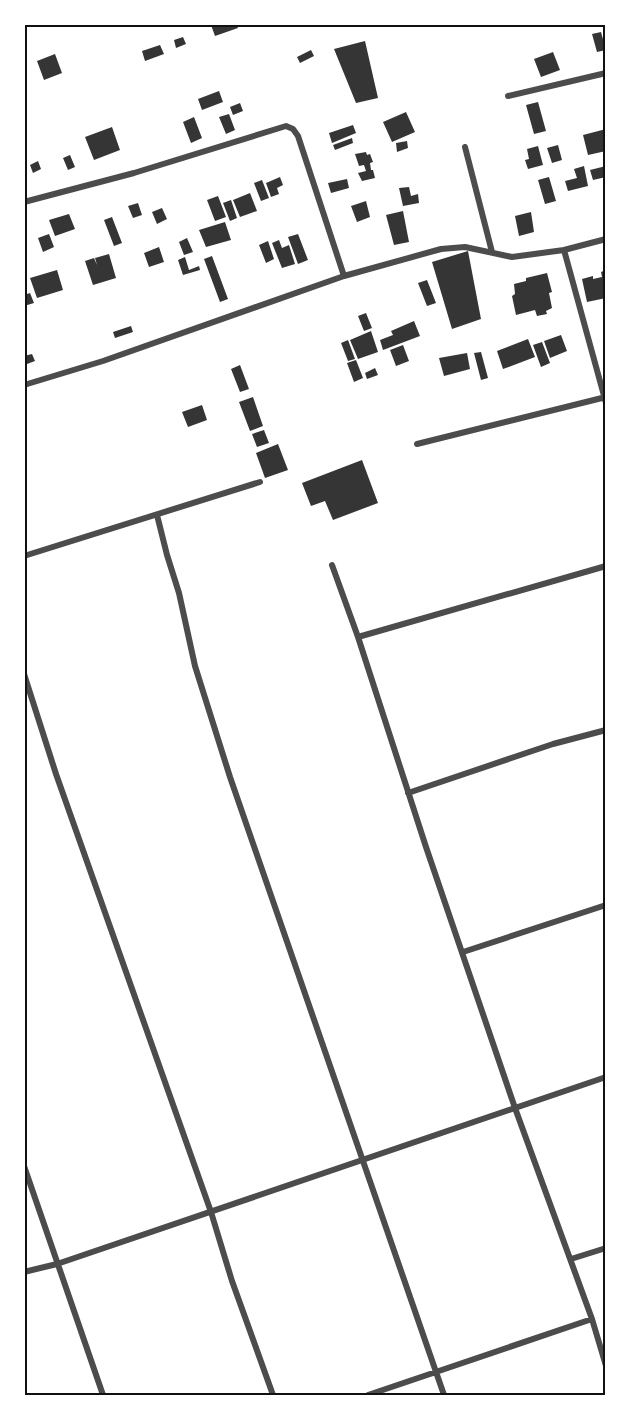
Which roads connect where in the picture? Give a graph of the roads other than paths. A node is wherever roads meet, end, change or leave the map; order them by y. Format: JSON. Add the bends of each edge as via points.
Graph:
{"nodes":[{"id":1,"x":606,"y":73,"type":"edge"},
{"id":2,"x":508,"y":96,"type":"dead end"},
{"id":3,"x":465,"y":147,"type":"dead end"},
{"id":4,"x":24,"y":202,"type":"edge"},
{"id":5,"x":606,"y":239,"type":"edge"},
{"id":6,"x":564,"y":250,"type":"junction"},
{"id":7,"x":492,"y":252,"type":"junction"},
{"id":8,"x":344,"y":276,"type":"junction"},
{"id":9,"x":24,"y":385,"type":"edge"},
{"id":10,"x":605,"y":399,"type":"edge"},
{"id":11,"x":417,"y":444,"type":"dead end"},
{"id":12,"x":260,"y":482,"type":"dead end"},
{"id":13,"x":157,"y":515,"type":"junction"},
{"id":14,"x":24,"y":556,"type":"edge"},
{"id":15,"x":332,"y":565,"type":"dead end"},
{"id":16,"x":606,"y":566,"type":"edge"},
{"id":17,"x":358,"y":637,"type":"junction"},
{"id":18,"x":24,"y":674,"type":"edge"},
{"id":19,"x":606,"y":730,"type":"edge"},
{"id":20,"x":408,"y":793,"type":"junction"},
{"id":21,"x":606,"y":905,"type":"edge"},
{"id":22,"x":464,"y":952,"type":"junction"},
{"id":23,"x":606,"y":1077,"type":"edge"},
{"id":24,"x":515,"y":1108,"type":"junction"},
{"id":25,"x":363,"y":1161,"type":"junction"},
{"id":26,"x":24,"y":1166,"type":"edge"},
{"id":27,"x":211,"y":1212,"type":"junction"},
{"id":28,"x":606,"y":1248,"type":"edge"},
{"id":29,"x":571,"y":1259,"type":"junction"},
{"id":30,"x":57,"y":1264,"type":"junction"},
{"id":31,"x":24,"y":1272,"type":"edge"},
{"id":32,"x":592,"y":1319,"type":"junction"},
{"id":33,"x":606,"y":1366,"type":"edge"},
{"id":34,"x":437,"y":1373,"type":"junction"},
{"id":35,"x":103,"y":1395,"type":"edge"},
{"id":36,"x":273,"y":1395,"type":"edge"},
{"id":37,"x":368,"y":1395,"type":"edge"},
{"id":38,"x":444,"y":1395,"type":"edge"}],
"edges":[{"from":1,"to":2,"type":"street"},
{"from":3,"to":7,"type":"street"},
{"from":4,"to":8,"type":"street","via":[[286,126],[298,136]]},
{"from":5,"to":6,"type":"street"},
{"from":6,"to":7,"type":"street","via":[[512,257]]},
{"from":6,"to":10,"type":"street"},
{"from":7,"to":8,"type":"street","via":[[465,247],[441,249]]},
{"from":8,"to":9,"type":"street"},
{"from":10,"to":11,"type":"street"},
{"from":12,"to":13,"type":"street"},
{"from":13,"to":14,"type":"street"},
{"from":13,"to":25,"type":"street","via":[[195,666],[230,777]]},
{"from":15,"to":17,"type":"street"},
{"from":16,"to":17,"type":"street"},
{"from":17,"to":20,"type":"street"},
{"from":18,"to":27,"type":"street"},
{"from":19,"to":20,"type":"street"},
{"from":20,"to":22,"type":"street"},
{"from":21,"to":22,"type":"street"},
{"from":22,"to":24,"type":"street"},
{"from":23,"to":24,"type":"street"},
{"from":24,"to":25,"type":"street"},
{"from":24,"to":29,"type":"street"},
{"from":25,"to":27,"type":"street"},
{"from":25,"to":34,"type":"street"},
{"from":26,"to":30,"type":"street"},
{"from":27,"to":30,"type":"street"},
{"from":27,"to":36,"type":"street"},
{"from":28,"to":29,"type":"street"},
{"from":29,"to":32,"type":"street"},
{"from":30,"to":31,"type":"street"},
{"from":30,"to":35,"type":"street"},
{"from":32,"to":33,"type":"street"},
{"from":32,"to":34,"type":"street"},
{"from":34,"to":37,"type":"street"},
{"from":34,"to":38,"type":"street"}]}
